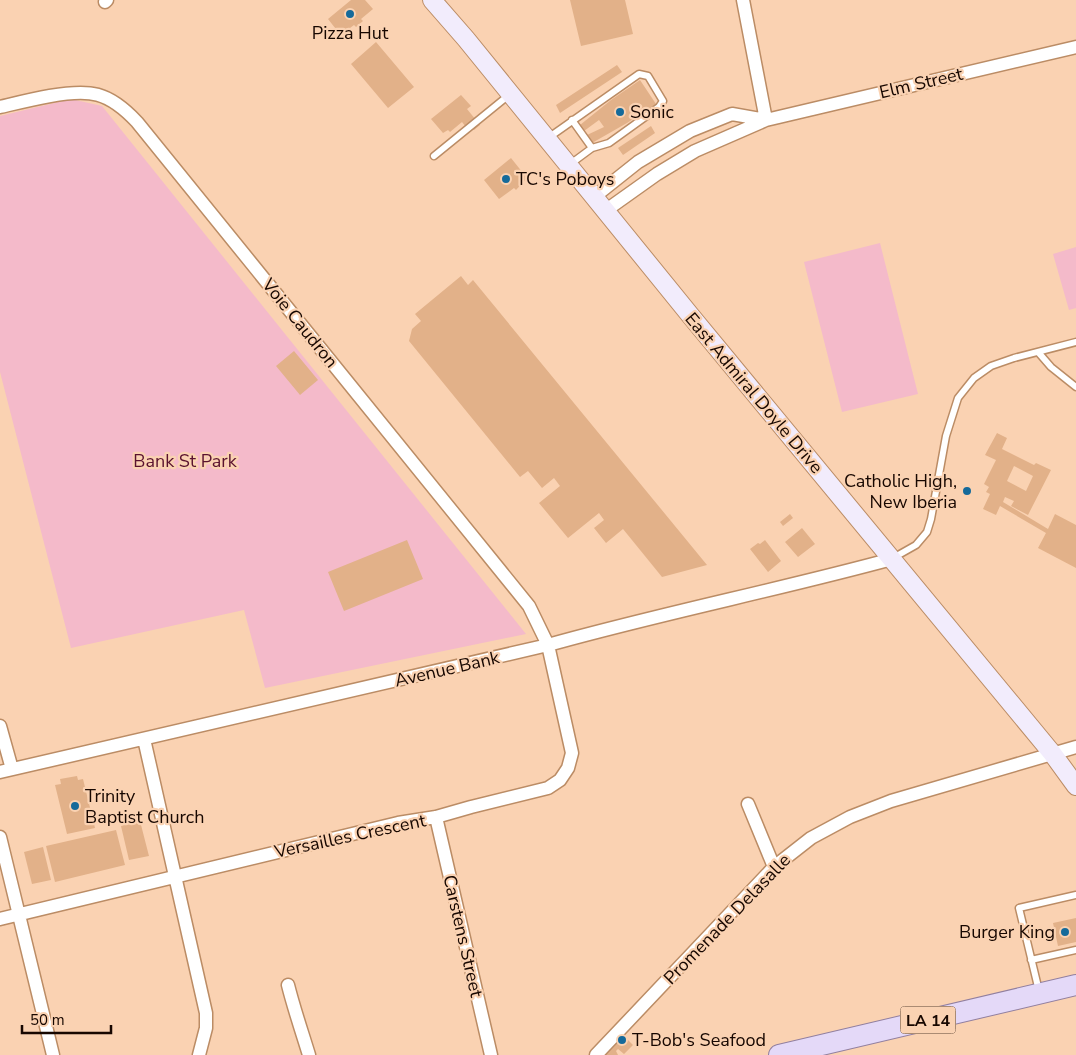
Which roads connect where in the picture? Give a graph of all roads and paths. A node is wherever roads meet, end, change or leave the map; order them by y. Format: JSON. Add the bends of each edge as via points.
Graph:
{"nodes":[{"id":1,"x":432,"y":0,"type":"edge"},
{"id":2,"x":743,"y":0,"type":"edge"},
{"id":3,"x":1076,"y":47,"type":"edge"},
{"id":4,"x":510,"y":94,"type":"junction"},
{"id":5,"x":0,"y":107,"type":"edge"},
{"id":6,"x":572,"y":120,"type":"junction"},
{"id":7,"x":766,"y":120,"type":"junction"},
{"id":8,"x":546,"y":139,"type":"junction"},
{"id":9,"x":592,"y":148,"type":"junction"},
{"id":10,"x":434,"y":156,"type":"dead end"},
{"id":11,"x":568,"y":166,"type":"junction"},
{"id":12,"x":594,"y":197,"type":"junction"},
{"id":13,"x":605,"y":211,"type":"junction"},
{"id":14,"x":1076,"y":342,"type":"edge"},
{"id":15,"x":1038,"y":352,"type":"junction"},
{"id":16,"x":1076,"y":387,"type":"edge"},
{"id":17,"x":892,"y":559,"type":"junction"},
{"id":18,"x":548,"y":645,"type":"junction"},
{"id":19,"x":0,"y":726,"type":"edge"},
{"id":20,"x":144,"y":739,"type":"junction"},
{"id":21,"x":1076,"y":747,"type":"edge"},
{"id":22,"x":1052,"y":753,"type":"junction"},
{"id":23,"x":6,"y":771,"type":"edge"},
{"id":24,"x":1076,"y":786,"type":"edge"},
{"id":25,"x":748,"y":804,"type":"dead end"},
{"id":26,"x":436,"y":817,"type":"junction"},
{"id":27,"x":0,"y":836,"type":"edge"},
{"id":28,"x":774,"y":867,"type":"junction"},
{"id":29,"x":175,"y":876,"type":"junction"},
{"id":30,"x":1076,"y":896,"type":"edge"},
{"id":31,"x":19,"y":914,"type":"junction"},
{"id":32,"x":0,"y":919,"type":"edge"},
{"id":33,"x":1076,"y":950,"type":"edge"},
{"id":34,"x":1031,"y":960,"type":"junction"},
{"id":35,"x":288,"y":985,"type":"dead end"},
{"id":36,"x":1076,"y":985,"type":"edge"},
{"id":37,"x":1039,"y":994,"type":"junction"},
{"id":38,"x":53,"y":1055,"type":"edge"},
{"id":39,"x":199,"y":1055,"type":"edge"},
{"id":40,"x":309,"y":1055,"type":"edge"},
{"id":41,"x":491,"y":1055,"type":"edge"},
{"id":42,"x":596,"y":1055,"type":"edge"},
{"id":43,"x":779,"y":1055,"type":"edge"}],
"edges":[{"from":1,"to":4,"type":"main road","name":"East Admiral Doyle Drive"},
{"from":2,"to":7,"type":"street"},
{"from":3,"to":7,"type":"street","name":"Elm Street"},
{"from":4,"to":8,"type":"main road","name":"East Admiral Doyle Drive"},
{"from":4,"to":10,"type":"lane"},
{"from":5,"to":18,"type":"street","name":"Voie Caudron","via":[[72,92],[87,92],[115,102],[127,111],[529,606]]},
{"from":6,"to":8,"type":"lane"},
{"from":6,"to":9,"type":"lane"},
{"from":6,"to":9,"type":"lane","via":[[639,74],[648,76],[663,101],[659,107],[609,143]]},
{"from":7,"to":12,"type":"street","name":"Elm Street","via":[[732,114],[690,131],[638,162]]},
{"from":7,"to":13,"type":"street","name":"Elm Street","via":[[695,151]]},
{"from":8,"to":11,"type":"main road","name":"East Admiral Doyle Drive"},
{"from":9,"to":11,"type":"lane"},
{"from":11,"to":12,"type":"main road","name":"East Admiral Doyle Drive"},
{"from":12,"to":13,"type":"main road","name":"East Admiral Doyle Drive"},
{"from":13,"to":17,"type":"main road","name":"East Admiral Doyle Drive"},
{"from":14,"to":15,"type":"lane"},
{"from":15,"to":16,"type":"lane"},
{"from":15,"to":17,"type":"lane","via":[[991,366],[974,378],[958,398],[946,436],[927,532],[916,545]]},
{"from":17,"to":18,"type":"street","name":"Avenue Bank"},
{"from":17,"to":22,"type":"main road","name":"East Admiral Doyle Drive"},
{"from":18,"to":20,"type":"street","name":"Avenue Bank"},
{"from":18,"to":26,"type":"street","name":"Versailles Crescent","via":[[572,753],[568,768],[560,780],[548,788]]},
{"from":19,"to":23,"type":"street"},
{"from":20,"to":23,"type":"street","name":"Avenue Bank"},
{"from":20,"to":29,"type":"street"},
{"from":21,"to":22,"type":"street","name":"Promenade Delasalle"},
{"from":22,"to":24,"type":"main road","name":"East Admiral Doyle Drive"},
{"from":22,"to":28,"type":"street","name":"Promenade Delasalle","via":[[891,801],[850,817],[805,842]]},
{"from":25,"to":28,"type":"street"},
{"from":26,"to":29,"type":"street","name":"Versailles Crescent","via":[[398,823]]},
{"from":26,"to":41,"type":"street","name":"Carstens Street"},
{"from":27,"to":31,"type":"street"},
{"from":28,"to":42,"type":"street","name":"Promenade Delasalle"},
{"from":29,"to":31,"type":"street","name":"Versailles Crescent"},
{"from":29,"to":39,"type":"street","via":[[206,1013],[204,1042]]},
{"from":30,"to":34,"type":"lane","via":[[1019,908]]},
{"from":31,"to":32,"type":"street","name":"Versailles Crescent"},
{"from":31,"to":38,"type":"street"},
{"from":33,"to":34,"type":"lane"},
{"from":34,"to":37,"type":"lane"},
{"from":35,"to":40,"type":"street"},
{"from":36,"to":37,"type":"main road","number":"LA 14"},
{"from":37,"to":43,"type":"main road","number":"LA 14"}]}
